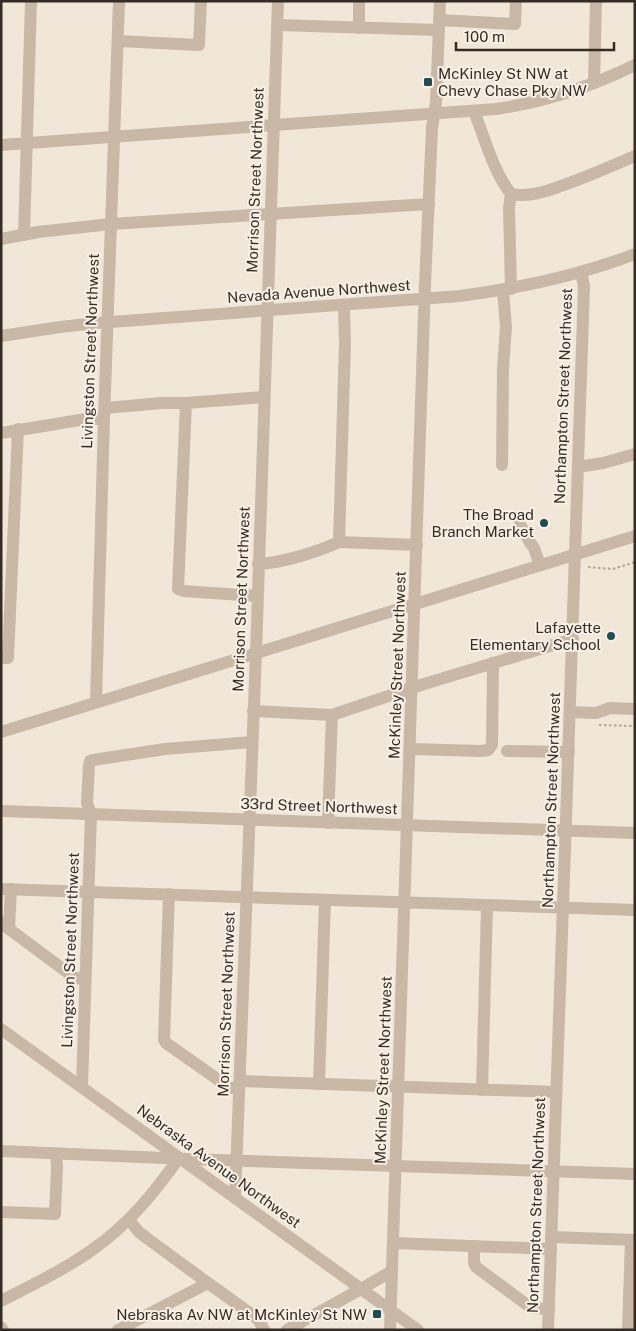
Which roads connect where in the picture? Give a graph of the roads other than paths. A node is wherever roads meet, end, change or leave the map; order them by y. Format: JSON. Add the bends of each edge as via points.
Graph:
{"nodes":[{"id":1,"x":31,"y":1,"type":"edge"},
{"id":2,"x":119,"y":1,"type":"edge"},
{"id":3,"x":201,"y":1,"type":"edge"},
{"id":4,"x":278,"y":1,"type":"edge"},
{"id":5,"x":360,"y":1,"type":"edge"},
{"id":6,"x":440,"y":1,"type":"edge"},
{"id":7,"x":516,"y":1,"type":"edge"},
{"id":8,"x":596,"y":1,"type":"edge"},
{"id":9,"x":277,"y":25,"type":"junction"},
{"id":10,"x":439,"y":25,"type":"junction"},
{"id":11,"x":359,"y":28,"type":"junction"},
{"id":12,"x":118,"y":41,"type":"junction"},
{"id":13,"x":635,"y":65,"type":"edge"},
{"id":14,"x":594,"y":83,"type":"junction"},
{"id":15,"x":474,"y":111,"type":"junction"},
{"id":16,"x":434,"y":114,"type":"junction"},
{"id":17,"x":273,"y":125,"type":"junction"},
{"id":18,"x":115,"y":136,"type":"junction"},
{"id":19,"x":27,"y":143,"type":"junction"},
{"id":20,"x":1,"y":145,"type":"edge"},
{"id":21,"x":635,"y":156,"type":"edge"},
{"id":22,"x":511,"y":194,"type":"junction"},
{"id":23,"x":429,"y":204,"type":"junction"},
{"id":24,"x":270,"y":214,"type":"junction"},
{"id":25,"x":111,"y":224,"type":"junction"},
{"id":26,"x":24,"y":235,"type":"junction"},
{"id":27,"x":1,"y":239,"type":"edge"},
{"id":28,"x":635,"y":254,"type":"edge"},
{"id":29,"x":581,"y":272,"type":"junction"},
{"id":30,"x":507,"y":289,"type":"junction"},
{"id":31,"x":425,"y":300,"type":"junction"},
{"id":32,"x":344,"y":306,"type":"junction"},
{"id":33,"x":267,"y":311,"type":"junction"},
{"id":34,"x":108,"y":323,"type":"junction"},
{"id":35,"x":1,"y":336,"type":"edge"},
{"id":36,"x":264,"y":397,"type":"junction"},
{"id":37,"x":186,"y":403,"type":"junction"},
{"id":38,"x":104,"y":413,"type":"junction"},
{"id":39,"x":18,"y":429,"type":"junction"},
{"id":40,"x":1,"y":432,"type":"edge"},
{"id":41,"x":635,"y":454,"type":"edge"},
{"id":42,"x":502,"y":465,"type":"dead end"},
{"id":43,"x":578,"y":467,"type":"junction"},
{"id":44,"x":520,"y":524,"type":"dead end"},
{"id":45,"x":635,"y":536,"type":"edge"},
{"id":46,"x":339,"y":542,"type":"junction"},
{"id":47,"x":417,"y":546,"type":"junction"},
{"id":48,"x":575,"y":554,"type":"junction"},
{"id":49,"x":258,"y":564,"type":"junction"},
{"id":50,"x":540,"y":565,"type":"junction"},
{"id":51,"x":257,"y":596,"type":"junction"},
{"id":52,"x":415,"y":603,"type":"junction"},
{"id":53,"x":573,"y":639,"type":"junction"},
{"id":54,"x":256,"y":653,"type":"junction"},
{"id":55,"x":1,"y":658,"type":"edge"},
{"id":56,"x":493,"y":663,"type":"junction"},
{"id":57,"x":412,"y":688,"type":"junction"},
{"id":58,"x":96,"y":702,"type":"junction"},
{"id":59,"x":635,"y":709,"type":"edge"},
{"id":60,"x":253,"y":711,"type":"junction"},
{"id":61,"x":570,"y":712,"type":"junction"},
{"id":62,"x":332,"y":715,"type":"junction"},
{"id":63,"x":1,"y":732,"type":"edge"},
{"id":64,"x":252,"y":742,"type":"junction"},
{"id":65,"x":410,"y":749,"type":"junction"},
{"id":66,"x":507,"y":751,"type":"dead end"},
{"id":67,"x":569,"y":752,"type":"junction"},
{"id":68,"x":1,"y":811,"type":"edge"},
{"id":69,"x":90,"y":814,"type":"junction"},
{"id":70,"x":249,"y":820,"type":"junction"},
{"id":71,"x":328,"y":823,"type":"junction"},
{"id":72,"x":408,"y":825,"type":"junction"},
{"id":73,"x":566,"y":831,"type":"junction"},
{"id":74,"x":635,"y":833,"type":"edge"},
{"id":75,"x":6,"y":889,"type":"edge"},
{"id":76,"x":88,"y":892,"type":"junction"},
{"id":77,"x":169,"y":894,"type":"junction"},
{"id":78,"x":246,"y":897,"type":"junction"},
{"id":79,"x":325,"y":900,"type":"junction"},
{"id":80,"x":405,"y":903,"type":"junction"},
{"id":81,"x":487,"y":906,"type":"junction"},
{"id":82,"x":563,"y":908,"type":"junction"},
{"id":83,"x":635,"y":910,"type":"edge"},
{"id":84,"x":5,"y":926,"type":"edge"},
{"id":85,"x":86,"y":979,"type":"junction"},
{"id":86,"x":1,"y":1029,"type":"edge"},
{"id":87,"x":319,"y":1084,"type":"junction"},
{"id":88,"x":240,"y":1085,"type":"junction"},
{"id":89,"x":82,"y":1087,"type":"junction"},
{"id":90,"x":398,"y":1087,"type":"junction"},
{"id":91,"x":482,"y":1090,"type":"junction"},
{"id":92,"x":556,"y":1092,"type":"junction"},
{"id":93,"x":1,"y":1151,"type":"edge"},
{"id":94,"x":56,"y":1154,"type":"junction"},
{"id":95,"x":179,"y":1158,"type":"junction"},
{"id":96,"x":237,"y":1160,"type":"junction"},
{"id":97,"x":396,"y":1166,"type":"junction"},
{"id":98,"x":553,"y":1171,"type":"junction"},
{"id":99,"x":635,"y":1174,"type":"edge"},
{"id":100,"x":234,"y":1198,"type":"junction"},
{"id":101,"x":1,"y":1212,"type":"edge"},
{"id":102,"x":129,"y":1220,"type":"junction"},
{"id":103,"x":633,"y":1240,"type":"edge"},
{"id":104,"x":393,"y":1243,"type":"junction"},
{"id":105,"x":551,"y":1243,"type":"junction"},
{"id":106,"x":474,"y":1246,"type":"junction"},
{"id":107,"x":392,"y":1271,"type":"junction"},
{"id":108,"x":208,"y":1283,"type":"junction"},
{"id":109,"x":361,"y":1289,"type":"junction"},
{"id":110,"x":1,"y":1301,"type":"edge"},
{"id":111,"x":549,"y":1309,"type":"junction"},
{"id":112,"x":390,"y":1310,"type":"junction"},
{"id":113,"x":291,"y":1329,"type":"edge"},
{"id":114,"x":118,"y":1330,"type":"edge"},
{"id":115,"x":264,"y":1330,"type":"edge"},
{"id":116,"x":390,"y":1330,"type":"edge"},
{"id":117,"x":418,"y":1330,"type":"edge"},
{"id":118,"x":548,"y":1330,"type":"edge"},
{"id":119,"x":628,"y":1330,"type":"edge"}],
"edges":[{"from":1,"to":19,"type":"street"},
{"from":2,"to":12,"type":"street","name":"Livingston Street Northwest"},
{"from":3,"to":12,"type":"street","via":[[199,45]]},
{"from":4,"to":9,"type":"street","name":"Morrison Street Northwest"},
{"from":5,"to":11,"type":"street"},
{"from":6,"to":10,"type":"street","name":"McKinley Street Northwest"},
{"from":7,"to":10,"type":"street","via":[[515,24]]},
{"from":8,"to":14,"type":"street"},
{"from":9,"to":11,"type":"street"},
{"from":9,"to":17,"type":"street","name":"Morrison Street Northwest"},
{"from":10,"to":11,"type":"street"},
{"from":10,"to":16,"type":"street","name":"McKinley Street Northwest"},
{"from":12,"to":18,"type":"street","name":"Livingston Street Northwest"},
{"from":13,"to":14,"type":"street"},
{"from":14,"to":15,"type":"street","via":[[528,104]]},
{"from":15,"to":16,"type":"street"},
{"from":15,"to":22,"type":"street","via":[[495,166]]},
{"from":16,"to":17,"type":"street"},
{"from":16,"to":23,"type":"street","name":"McKinley Street Northwest"},
{"from":17,"to":18,"type":"street"},
{"from":17,"to":24,"type":"street","name":"Morrison Street Northwest"},
{"from":18,"to":19,"type":"street"},
{"from":18,"to":25,"type":"street","name":"Livingston Street Northwest"},
{"from":19,"to":20,"type":"street"},
{"from":19,"to":26,"type":"street"},
{"from":21,"to":22,"type":"street","via":[[544,192],[520,196]]},
{"from":22,"to":30,"type":"street"},
{"from":23,"to":24,"type":"street"},
{"from":23,"to":31,"type":"street","name":"McKinley Street Northwest"},
{"from":24,"to":25,"type":"street"},
{"from":24,"to":33,"type":"street","name":"Morrison Street Northwest"},
{"from":25,"to":26,"type":"street"},
{"from":25,"to":34,"type":"street","name":"Livingston Street Northwest"},
{"from":26,"to":27,"type":"street"},
{"from":28,"to":29,"type":"street","name":"Nevada Avenue Northwest"},
{"from":29,"to":30,"type":"street","name":"Nevada Avenue Northwest"},
{"from":29,"to":43,"type":"street","name":"Northampton Street Northwest","via":[[584,286]]},
{"from":30,"to":31,"type":"street","name":"Nevada Avenue Northwest"},
{"from":30,"to":42,"type":"street"},
{"from":31,"to":32,"type":"street","name":"Nevada Avenue Northwest"},
{"from":31,"to":47,"type":"street","name":"McKinley Street Northwest"},
{"from":32,"to":33,"type":"street","name":"Nevada Avenue Northwest"},
{"from":32,"to":46,"type":"street"},
{"from":33,"to":34,"type":"street","name":"Nevada Avenue Northwest"},
{"from":33,"to":36,"type":"street","name":"Morrison Street Northwest"},
{"from":34,"to":35,"type":"street","name":"Nevada Avenue Northwest"},
{"from":34,"to":38,"type":"street","name":"Livingston Street Northwest"},
{"from":36,"to":37,"type":"street"},
{"from":36,"to":49,"type":"street","name":"Morrison Street Northwest"},
{"from":37,"to":38,"type":"street","via":[[162,403]]},
{"from":37,"to":51,"type":"street","via":[[178,589]]},
{"from":38,"to":39,"type":"street","via":[[86,419]]},
{"from":38,"to":58,"type":"street","name":"Livingston Street Northwest"},
{"from":39,"to":40,"type":"street"},
{"from":39,"to":55,"type":"street","via":[[9,650],[8,658]]},
{"from":41,"to":43,"type":"street"},
{"from":43,"to":48,"type":"street","name":"Northampton Street Northwest"},
{"from":44,"to":50,"type":"street"},
{"from":45,"to":48,"type":"street"},
{"from":46,"to":47,"type":"street"},
{"from":46,"to":49,"type":"street","via":[[286,560]]},
{"from":47,"to":52,"type":"street","name":"McKinley Street Northwest"},
{"from":48,"to":50,"type":"street"},
{"from":48,"to":53,"type":"street","name":"Northampton Street Northwest"},
{"from":49,"to":51,"type":"street","name":"Morrison Street Northwest"},
{"from":50,"to":52,"type":"street"},
{"from":51,"to":54,"type":"street","name":"Morrison Street Northwest"},
{"from":52,"to":54,"type":"street"},
{"from":52,"to":57,"type":"street","name":"McKinley Street Northwest"},
{"from":53,"to":56,"type":"street"},
{"from":53,"to":61,"type":"street","name":"Northampton Street Northwest"},
{"from":54,"to":58,"type":"street"},
{"from":54,"to":60,"type":"street","name":"Morrison Street Northwest"},
{"from":56,"to":57,"type":"street"},
{"from":56,"to":65,"type":"street","via":[[492,745],[488,750]]},
{"from":57,"to":62,"type":"street"},
{"from":57,"to":65,"type":"street","name":"McKinley Street Northwest"},
{"from":58,"to":63,"type":"street"},
{"from":59,"to":61,"type":"street"},
{"from":60,"to":62,"type":"street"},
{"from":60,"to":64,"type":"street","name":"Morrison Street Northwest"},
{"from":61,"to":67,"type":"street","name":"Northampton Street Northwest"},
{"from":62,"to":71,"type":"street"},
{"from":64,"to":69,"type":"street","name":"Livingston Street Northwest","via":[[165,749],[90,761],[87,803]]},
{"from":64,"to":70,"type":"street","name":"Morrison Street Northwest"},
{"from":65,"to":72,"type":"street","name":"McKinley Street Northwest"},
{"from":66,"to":67,"type":"street"},
{"from":67,"to":73,"type":"street","name":"Northampton Street Northwest"},
{"from":68,"to":69,"type":"street","name":"33rd Street Northwest"},
{"from":69,"to":70,"type":"street","name":"33rd Street Northwest"},
{"from":69,"to":76,"type":"street","name":"Livingston Street Northwest"},
{"from":70,"to":71,"type":"street","name":"33rd Street Northwest"},
{"from":70,"to":78,"type":"street","name":"Morrison Street Northwest"},
{"from":71,"to":72,"type":"street","name":"33rd Street Northwest"},
{"from":72,"to":73,"type":"street","name":"33rd Street Northwest"},
{"from":72,"to":80,"type":"street","name":"McKinley Street Northwest"},
{"from":73,"to":74,"type":"street","name":"33rd Street Northwest"},
{"from":73,"to":82,"type":"street","name":"Northampton Street Northwest"},
{"from":75,"to":76,"type":"street"},
{"from":75,"to":84,"type":"street"},
{"from":76,"to":77,"type":"street"},
{"from":76,"to":85,"type":"street","name":"Livingston Street Northwest"},
{"from":77,"to":78,"type":"street"},
{"from":77,"to":88,"type":"street","via":[[164,1040],[230,1088]]},
{"from":78,"to":79,"type":"street"},
{"from":78,"to":88,"type":"street","name":"Morrison Street Northwest"},
{"from":79,"to":80,"type":"street"},
{"from":79,"to":87,"type":"street"},
{"from":80,"to":81,"type":"street"},
{"from":80,"to":90,"type":"street","name":"McKinley Street Northwest"},
{"from":81,"to":82,"type":"street"},
{"from":81,"to":91,"type":"street"},
{"from":82,"to":83,"type":"street"},
{"from":82,"to":92,"type":"street","name":"Northampton Street Northwest"},
{"from":84,"to":85,"type":"street","via":[[75,978]]},
{"from":85,"to":89,"type":"street","name":"Livingston Street Northwest"},
{"from":86,"to":89,"type":"street","name":"Nebraska Avenue Northwest"},
{"from":87,"to":88,"type":"street"},
{"from":87,"to":90,"type":"street"},
{"from":88,"to":96,"type":"street","name":"Morrison Street Northwest"},
{"from":89,"to":95,"type":"street","name":"Nebraska Avenue Northwest"},
{"from":90,"to":91,"type":"street"},
{"from":90,"to":97,"type":"street","name":"McKinley Street Northwest"},
{"from":91,"to":92,"type":"street"},
{"from":92,"to":98,"type":"street","name":"Northampton Street Northwest"},
{"from":93,"to":94,"type":"street"},
{"from":94,"to":95,"type":"street"},
{"from":94,"to":101,"type":"street","via":[[55,1214]]},
{"from":95,"to":96,"type":"street"},
{"from":95,"to":100,"type":"street","name":"Nebraska Avenue Northwest"},
{"from":95,"to":102,"type":"street","via":[[156,1191]]},
{"from":96,"to":97,"type":"street"},
{"from":96,"to":100,"type":"street","name":"Morrison Street Northwest"},
{"from":97,"to":98,"type":"street"},
{"from":97,"to":104,"type":"street","name":"McKinley Street Northwest"},
{"from":98,"to":99,"type":"street"},
{"from":98,"to":105,"type":"street","name":"Northampton Street Northwest"},
{"from":100,"to":109,"type":"street","name":"Nebraska Avenue Northwest"},
{"from":102,"to":108,"type":"street","via":[[139,1232]]},
{"from":102,"to":110,"type":"street","via":[[85,1255]]},
{"from":103,"to":105,"type":"street"},
{"from":103,"to":119,"type":"street"},
{"from":104,"to":106,"type":"street"},
{"from":104,"to":107,"type":"street","name":"McKinley Street Northwest"},
{"from":105,"to":106,"type":"street"},
{"from":105,"to":111,"type":"street","name":"Northampton Street Northwest"},
{"from":106,"to":111,"type":"street","via":[[476,1267],[530,1307]]},
{"from":107,"to":109,"type":"street"},
{"from":107,"to":112,"type":"street","name":"McKinley Street Northwest"},
{"from":108,"to":114,"type":"street"},
{"from":108,"to":115,"type":"street","via":[[259,1321]]},
{"from":109,"to":112,"type":"street","name":"Nebraska Avenue Northwest"},
{"from":109,"to":113,"type":"street"},
{"from":111,"to":118,"type":"street","name":"Northampton Street Northwest"},
{"from":112,"to":116,"type":"street","name":"McKinley Street Northwest"},
{"from":112,"to":117,"type":"street","name":"Nebraska Avenue Northwest"}]}
